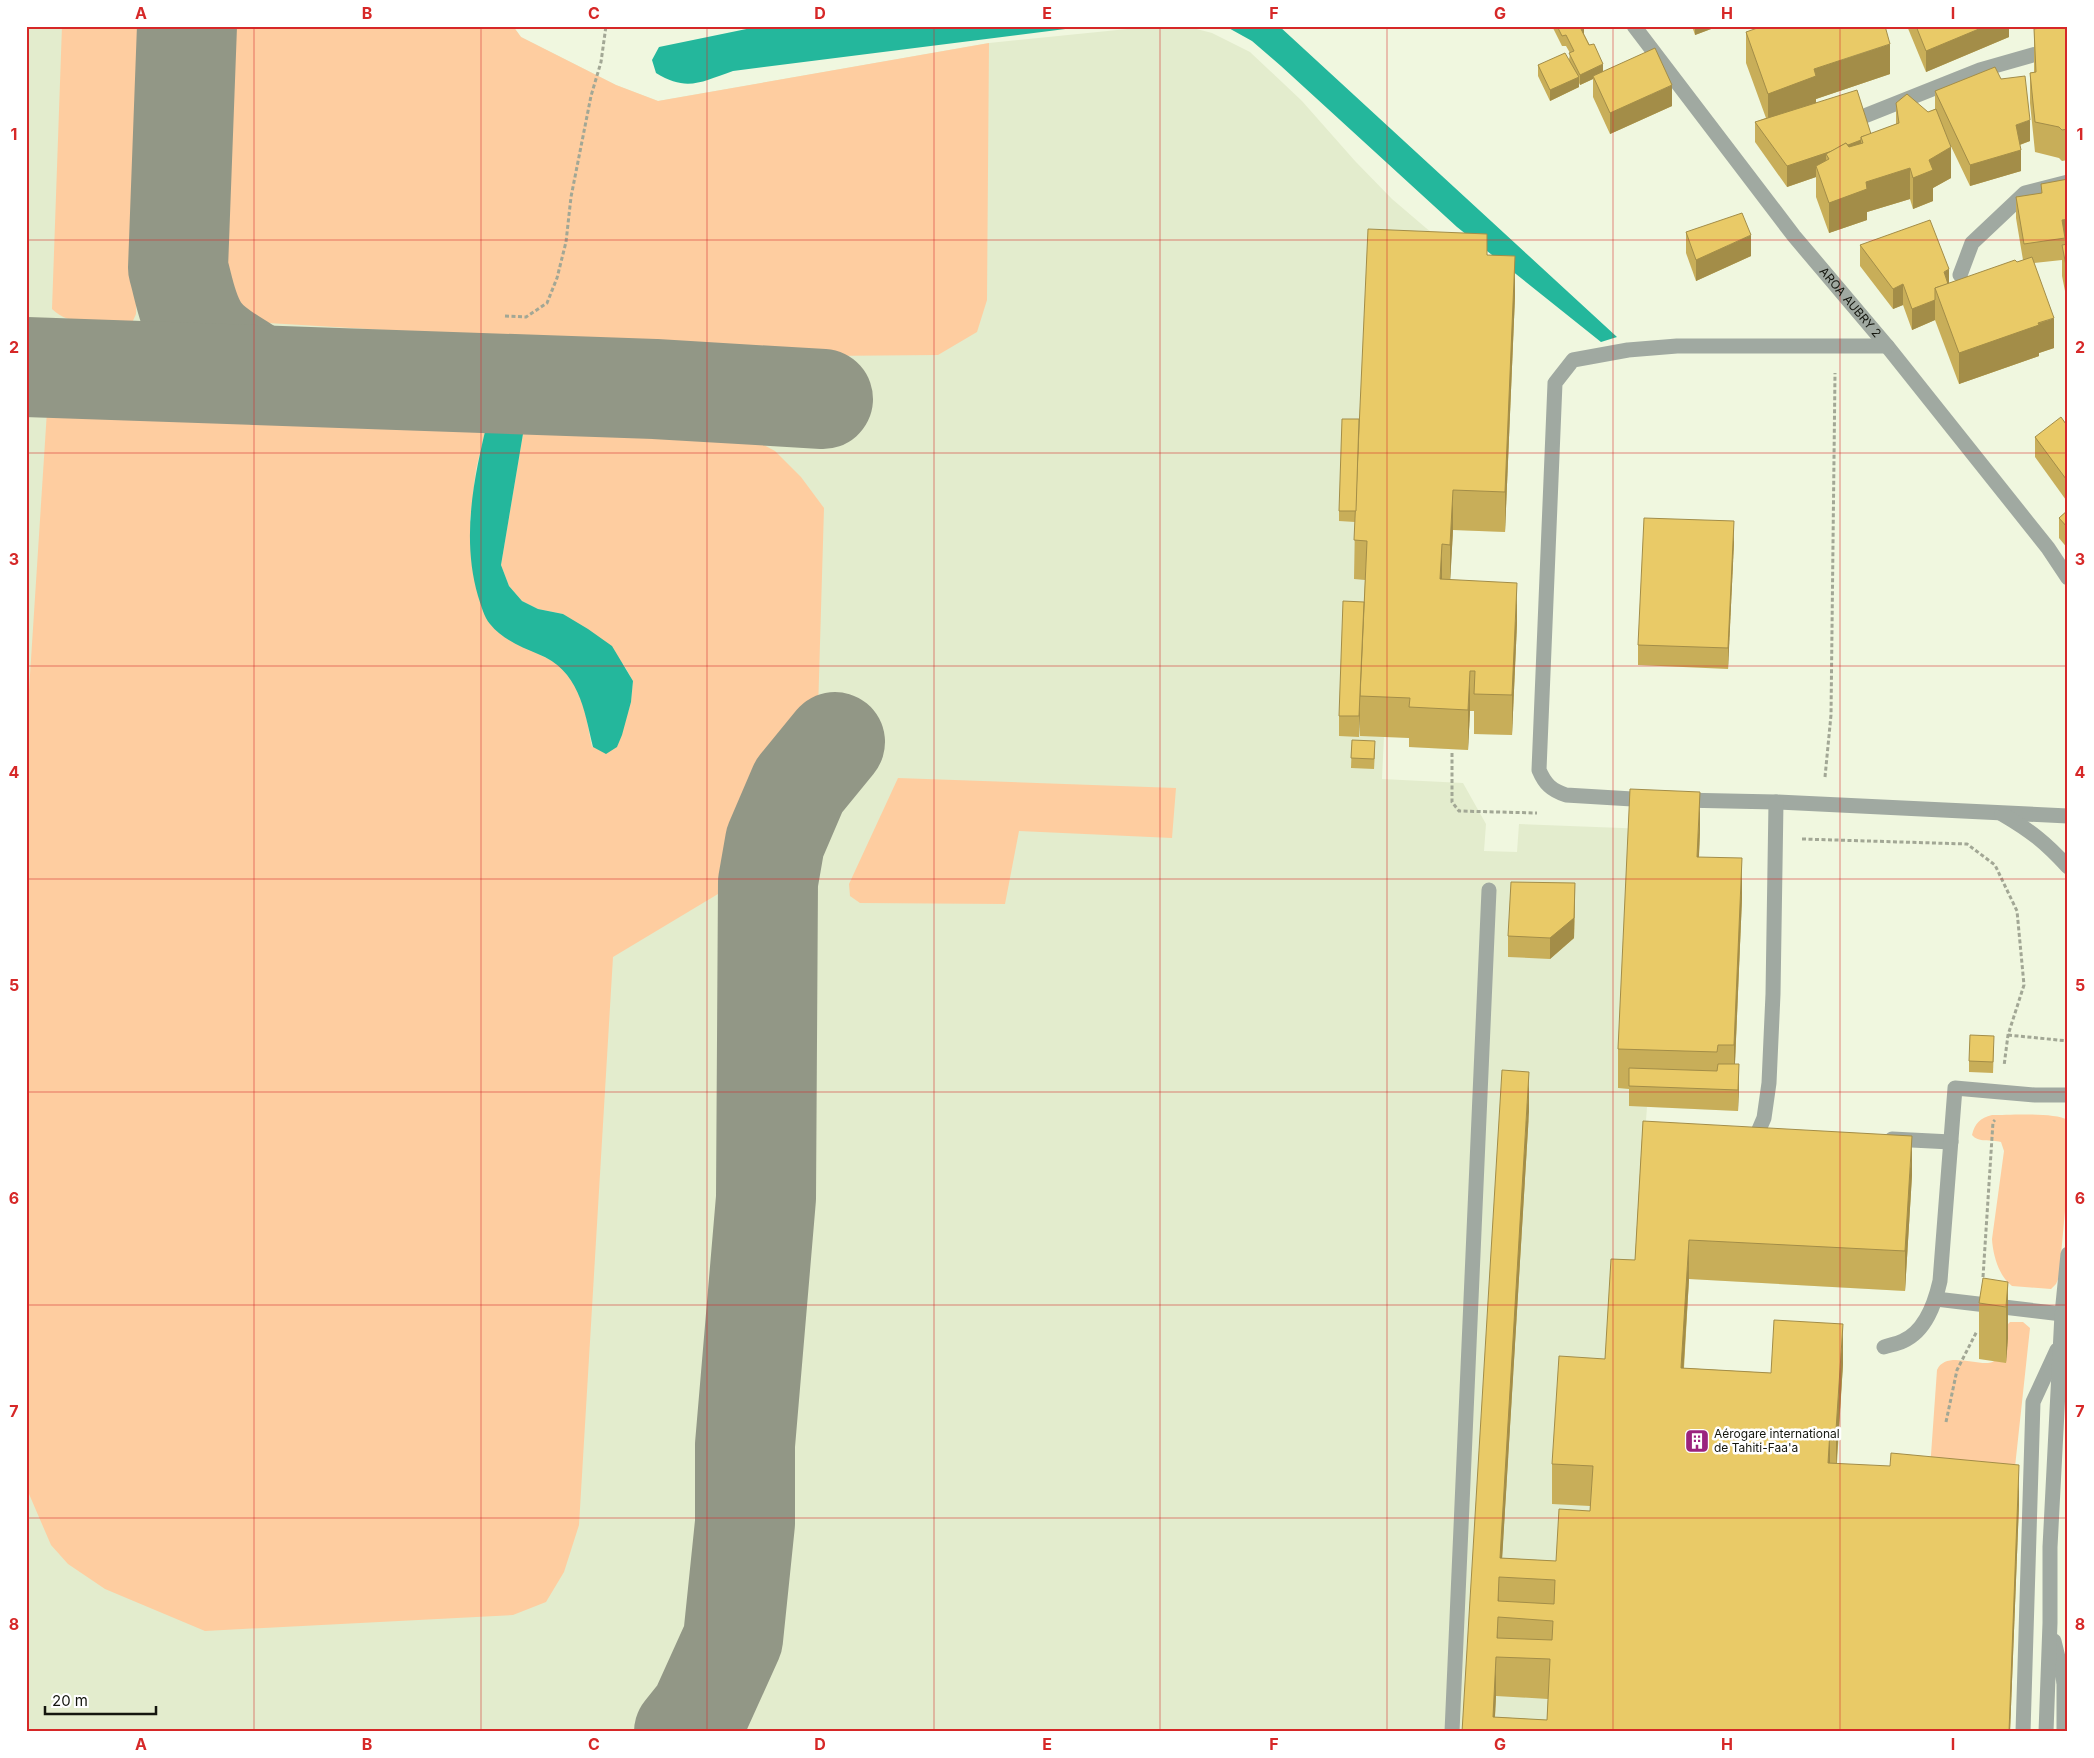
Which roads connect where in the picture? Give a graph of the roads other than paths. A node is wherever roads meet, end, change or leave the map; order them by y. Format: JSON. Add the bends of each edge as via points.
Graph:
{"nodes":[{"id":1,"x":1634,"y":26,"type":"edge"},
{"id":2,"x":2068,"y":45,"type":"edge"},
{"id":3,"x":1867,"y":115,"type":"edge"},
{"id":4,"x":2068,"y":182,"type":"edge"},
{"id":5,"x":1960,"y":275,"type":"dead end"},
{"id":6,"x":1887,"y":346,"type":"junction"},
{"id":7,"x":2068,"y":578,"type":"edge"},
{"id":8,"x":1776,"y":802,"type":"junction"},
{"id":9,"x":1999,"y":812,"type":"junction"},
{"id":10,"x":2068,"y":816,"type":"edge"},
{"id":11,"x":2068,"y":866,"type":"edge"},
{"id":12,"x":1489,"y":890,"type":"dead end"},
{"id":13,"x":2068,"y":1095,"type":"edge"},
{"id":14,"x":1758,"y":1132,"type":"junction"},
{"id":15,"x":1777,"y":1133,"type":"edge"},
{"id":16,"x":1874,"y":1138,"type":"edge"},
{"id":17,"x":1951,"y":1142,"type":"junction"},
{"id":18,"x":1734,"y":1146,"type":"edge"},
{"id":19,"x":2068,"y":1254,"type":"edge"},
{"id":20,"x":1936,"y":1299,"type":"junction"},
{"id":21,"x":2068,"y":1299,"type":"edge"},
{"id":22,"x":2062,"y":1314,"type":"junction"},
{"id":23,"x":2061,"y":1342,"type":"junction"},
{"id":24,"x":1884,"y":1347,"type":"dead end"},
{"id":25,"x":2050,"y":1623,"type":"junction"},
{"id":26,"x":2066,"y":1683,"type":"edge"},
{"id":27,"x":1452,"y":1732,"type":"edge"},
{"id":28,"x":2023,"y":1732,"type":"edge"},
{"id":29,"x":2046,"y":1732,"type":"edge"},
{"id":30,"x":2064,"y":1732,"type":"edge"}],
"edges":[{"from":1,"to":6,"type":"street","name":"AROA AUBRY 2","via":[[1794,236]]},
{"from":2,"to":3,"type":"street","via":[[1980,70]]},
{"from":4,"to":5,"type":"street","via":[[2025,193],[1972,243]]},
{"from":6,"to":7,"type":"street","name":"AROA AUBRY 2","via":[[2048,548]]},
{"from":6,"to":8,"type":"street","via":[[1677,346],[1628,350],[1573,360],[1555,383],[1540,770],[1544,782],[1566,795]]},
{"from":8,"to":9,"type":"street"},
{"from":8,"to":14,"type":"street","via":[[1774,994],[1769,1083],[1764,1118]]},
{"from":9,"to":10,"type":"street"},
{"from":9,"to":11,"type":"street","via":[[2031,830]]},
{"from":12,"to":27,"type":"street"},
{"from":13,"to":17,"type":"street","via":[[1955,1088]]},
{"from":14,"to":15,"type":"street"},
{"from":14,"to":18,"type":"street","via":[[1751,1141]]},
{"from":16,"to":17,"type":"street"},
{"from":17,"to":20,"type":"street"},
{"from":19,"to":22,"type":"street"},
{"from":20,"to":22,"type":"street"},
{"from":20,"to":24,"type":"street","via":[[1917,1331],[1905,1341]]},
{"from":21,"to":22,"type":"street"},
{"from":22,"to":23,"type":"street"},
{"from":23,"to":25,"type":"street","via":[[2050,1547]]},
{"from":23,"to":28,"type":"street","via":[[2032,1402]]},
{"from":25,"to":26,"type":"street"},
{"from":25,"to":29,"type":"street"},
{"from":26,"to":30,"type":"street"}]}
